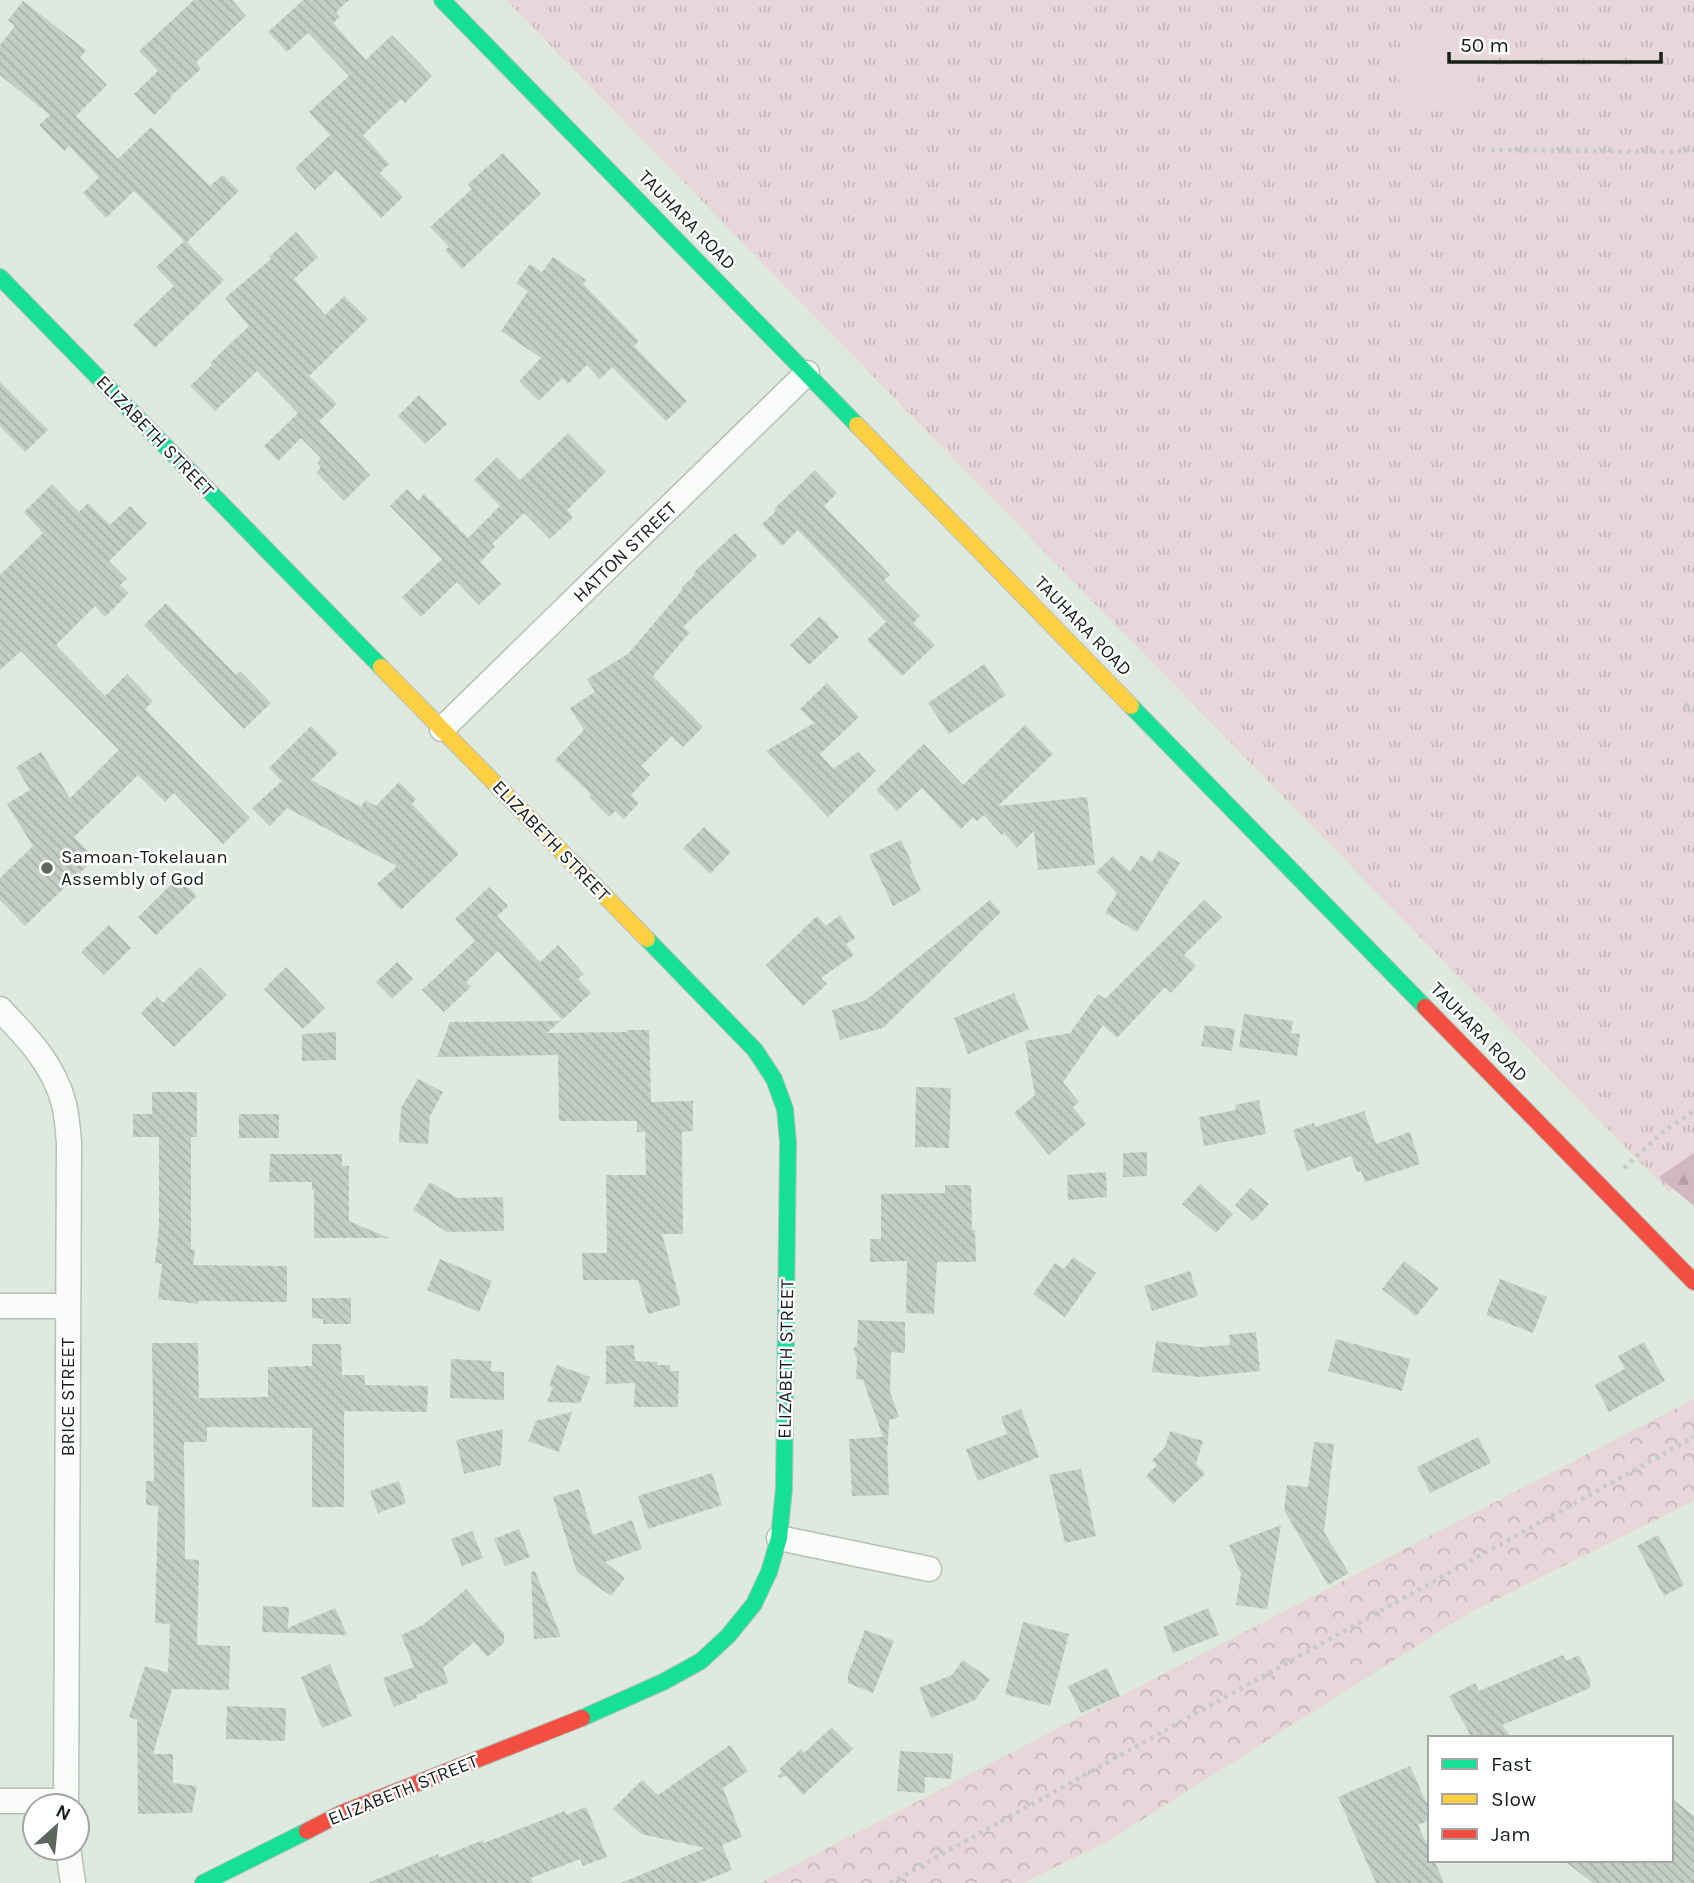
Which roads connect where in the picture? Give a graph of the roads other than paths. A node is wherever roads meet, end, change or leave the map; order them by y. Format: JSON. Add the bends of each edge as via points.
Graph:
{"nodes":[{"id":1,"x":442,"y":0,"type":"edge"},
{"id":2,"x":0,"y":277,"type":"edge"},
{"id":3,"x":807,"y":373,"type":"junction"},
{"id":4,"x":442,"y":729,"type":"junction"},
{"id":5,"x":0,"y":1009,"type":"edge"},
{"id":6,"x":1694,"y":1282,"type":"edge"},
{"id":7,"x":0,"y":1306,"type":"edge"},
{"id":8,"x":68,"y":1306,"type":"junction"},
{"id":9,"x":779,"y":1538,"type":"junction"},
{"id":10,"x":929,"y":1569,"type":"dead end"},
{"id":11,"x":66,"y":1792,"type":"edge"},
{"id":12,"x":0,"y":1801,"type":"edge"},
{"id":13,"x":21,"y":1802,"type":"edge"},
{"id":14,"x":70,"y":1862,"type":"edge"},
{"id":15,"x":73,"y":1883,"type":"edge"},
{"id":16,"x":203,"y":1883,"type":"edge"}],
"edges":[{"from":1,"to":3,"type":"street","name":"TAUHARA ROAD"},
{"from":2,"to":4,"type":"street","name":"ELIZABETH STREET"},
{"from":3,"to":4,"type":"street","name":"HATTON STREET"},
{"from":3,"to":6,"type":"street","name":"TAUHARA ROAD"},
{"from":4,"to":9,"type":"street","name":"ELIZABETH STREET","via":[[755,1050],[774,1079],[785,1109],[788,1142],[785,1488]]},
{"from":5,"to":8,"type":"street","name":"BRICE STREET","via":[[52,1072],[64,1105],[69,1143]]},
{"from":7,"to":8,"type":"street"},
{"from":8,"to":11,"type":"street","name":"BRICE STREET"},
{"from":9,"to":10,"type":"street"},
{"from":9,"to":16,"type":"street","name":"ELIZABETH STREET","via":[[754,1604],[701,1661],[618,1703],[342,1813]]},
{"from":12,"to":13,"type":"street"},
{"from":14,"to":15,"type":"street"}]}
